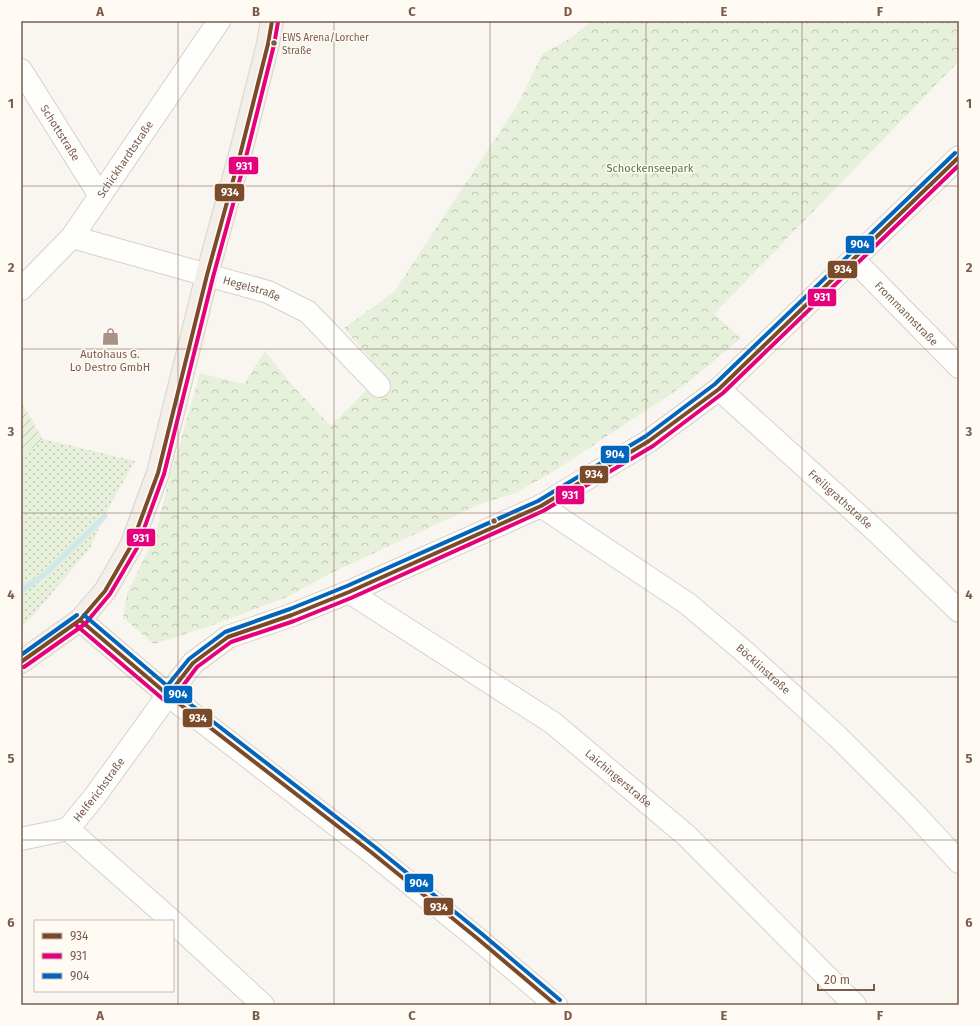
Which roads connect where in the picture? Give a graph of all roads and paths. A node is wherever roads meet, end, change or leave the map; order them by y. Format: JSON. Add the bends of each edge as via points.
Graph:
{"nodes":[{"id":1,"x":219,"y":21,"type":"edge"},
{"id":2,"x":272,"y":21,"type":"edge"},
{"id":3,"x":21,"y":70,"type":"edge"},
{"id":4,"x":959,"y":158,"type":"edge"},
{"id":5,"x":100,"y":196,"type":"junction"},
{"id":6,"x":72,"y":237,"type":"junction"},
{"id":7,"x":854,"y":260,"type":"junction"},
{"id":8,"x":207,"y":275,"type":"junction"},
{"id":9,"x":21,"y":289,"type":"edge"},
{"id":10,"x":959,"y":368,"type":"edge"},
{"id":11,"x":379,"y":386,"type":"dead end"},
{"id":12,"x":719,"y":389,"type":"junction"},
{"id":13,"x":541,"y":506,"type":"junction"},
{"id":14,"x":349,"y":592,"type":"junction"},
{"id":15,"x":959,"y":611,"type":"edge"},
{"id":16,"x":80,"y":620,"type":"junction"},
{"id":17,"x":21,"y":662,"type":"edge"},
{"id":18,"x":168,"y":695,"type":"junction"},
{"id":19,"x":68,"y":829,"type":"junction"},
{"id":20,"x":21,"y":839,"type":"edge"},
{"id":21,"x":959,"y":862,"type":"edge"},
{"id":22,"x":172,"y":920,"type":"edge"},
{"id":23,"x":174,"y":922,"type":"edge"},
{"id":24,"x":263,"y":1005,"type":"edge"},
{"id":25,"x":556,"y":1005,"type":"edge"},
{"id":26,"x":855,"y":1005,"type":"edge"}],
"edges":[{"from":1,"to":5,"type":"street","name":"Schickhardtstraße"},
{"from":2,"to":8,"type":"main road","via":[[240,155]]},
{"from":3,"to":5,"type":"street","name":"Schottstraße"},
{"from":4,"to":7,"type":"street","name":"Helferichstraße"},
{"from":5,"to":6,"type":"street","name":"Schickhardtstraße"},
{"from":6,"to":8,"type":"street","name":"Hegelstraße"},
{"from":6,"to":9,"type":"street","name":"Schickhardtstraße"},
{"from":7,"to":10,"type":"street","name":"Frommannstraße"},
{"from":7,"to":12,"type":"street","name":"Helferichstraße"},
{"from":8,"to":11,"type":"street","name":"Hegelstraße","via":[[268,292],[308,312]]},
{"from":8,"to":16,"type":"main road","via":[[158,472],[145,510],[131,546],[105,591]]},
{"from":12,"to":13,"type":"street","name":"Helferichstraße","via":[[649,441]]},
{"from":12,"to":15,"type":"street","name":"Freiligrathstraße","via":[[877,532]]},
{"from":13,"to":14,"type":"street","name":"Helferichstraße"},
{"from":13,"to":21,"type":"street","name":"Böcklinstraße","via":[[688,604],[746,653],[837,736]]},
{"from":14,"to":18,"type":"street","name":"Helferichstraße","via":[[228,637],[193,663]]},
{"from":14,"to":26,"type":"street","name":"Laichingerstraße","via":[[553,722],[687,836]]},
{"from":16,"to":17,"type":"main road"},
{"from":16,"to":18,"type":"street"},
{"from":18,"to":19,"type":"street","name":"Helferichstraße"},
{"from":18,"to":25,"type":"street","via":[[371,852]]},
{"from":19,"to":20,"type":"street"},
{"from":19,"to":22,"type":"street","name":"Helferichstraße"},
{"from":23,"to":24,"type":"street","name":"Helferichstraße"}]}
